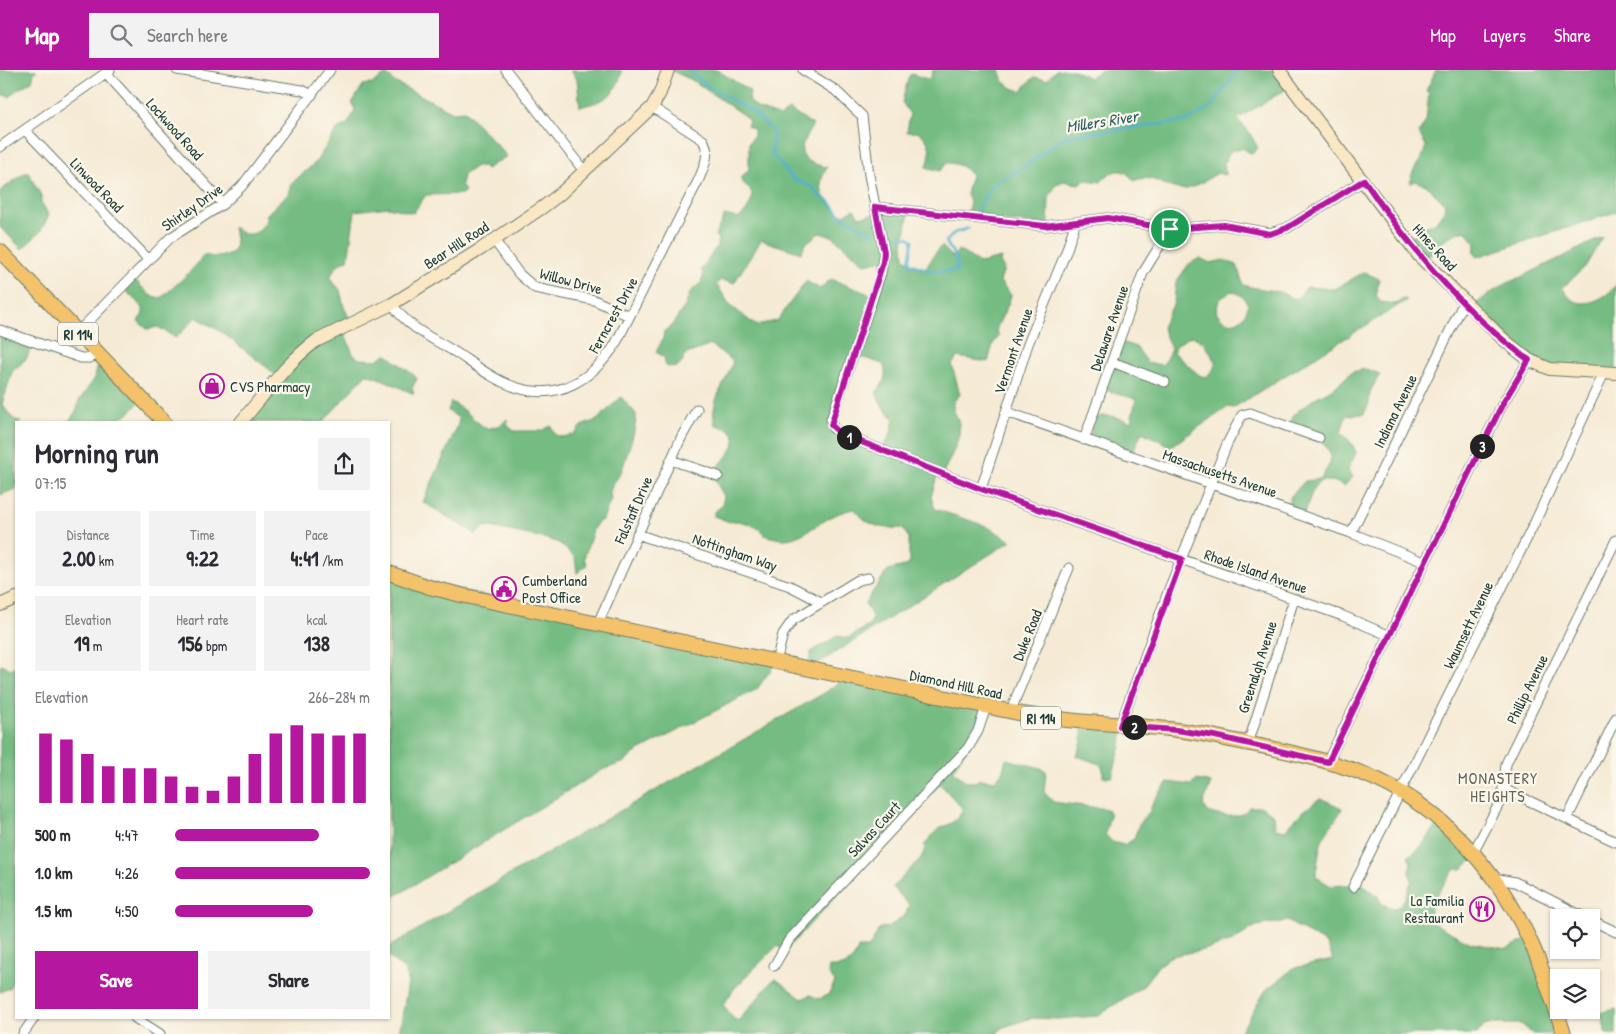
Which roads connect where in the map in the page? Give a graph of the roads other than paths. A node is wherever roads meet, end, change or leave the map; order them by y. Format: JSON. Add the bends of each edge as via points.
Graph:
{"nodes":[{"id":1,"x":177,"y":70,"type":"edge"},
{"id":2,"x":330,"y":70,"type":"edge"},
{"id":3,"x":506,"y":70,"type":"edge"},
{"id":4,"x":668,"y":70,"type":"edge"},
{"id":5,"x":803,"y":70,"type":"edge"},
{"id":6,"x":1279,"y":70,"type":"edge"},
{"id":7,"x":108,"y":72,"type":"edge"},
{"id":8,"x":312,"y":94,"type":"junction"},
{"id":9,"x":652,"y":107,"type":"junction"},
{"id":10,"x":25,"y":130,"type":"junction"},
{"id":11,"x":0,"y":147,"type":"edge"},
{"id":12,"x":584,"y":171,"type":"junction"},
{"id":13,"x":1364,"y":180,"type":"junction"},
{"id":14,"x":223,"y":204,"type":"junction"},
{"id":15,"x":875,"y":207,"type":"junction"},
{"id":16,"x":1075,"y":224,"type":"junction"},
{"id":17,"x":1170,"y":229,"type":"junction"},
{"id":18,"x":494,"y":240,"type":"junction"},
{"id":19,"x":0,"y":251,"type":"edge"},
{"id":20,"x":149,"y":260,"type":"junction"},
{"id":21,"x":1464,"y":302,"type":"junction"},
{"id":22,"x":392,"y":304,"type":"junction"},
{"id":23,"x":629,"y":316,"type":"junction"},
{"id":24,"x":0,"y":330,"type":"edge"},
{"id":25,"x":77,"y":333,"type":"junction"},
{"id":26,"x":98,"y":355,"type":"junction"},
{"id":27,"x":1529,"y":360,"type":"junction"},
{"id":28,"x":1112,"y":362,"type":"junction"},
{"id":29,"x":1610,"y":373,"type":"edge"},
{"id":30,"x":1165,"y":382,"type":"dead end"},
{"id":31,"x":697,"y":410,"type":"dead end"},
{"id":32,"x":1007,"y":412,"type":"junction"},
{"id":33,"x":163,"y":421,"type":"edge"},
{"id":34,"x":242,"y":421,"type":"edge"},
{"id":35,"x":1318,"y":438,"type":"dead end"},
{"id":36,"x":1084,"y":440,"type":"junction"},
{"id":37,"x":671,"y":460,"type":"junction"},
{"id":38,"x":718,"y":476,"type":"dead end"},
{"id":39,"x":1212,"y":485,"type":"junction"},
{"id":40,"x":981,"y":489,"type":"junction"},
{"id":41,"x":1350,"y":533,"type":"junction"},
{"id":42,"x":637,"y":534,"type":"junction"},
{"id":43,"x":1616,"y":540,"type":"edge"},
{"id":44,"x":1182,"y":559,"type":"junction"},
{"id":45,"x":1424,"y":562,"type":"junction"},
{"id":46,"x":1070,"y":568,"type":"dead end"},
{"id":47,"x":390,"y":573,"type":"edge"},
{"id":48,"x":868,"y":578,"type":"dead end"},
{"id":49,"x":15,"y":598,"type":"edge"},
{"id":50,"x":1294,"y":599,"type":"junction"},
{"id":51,"x":821,"y":602,"type":"junction"},
{"id":52,"x":0,"y":605,"type":"edge"},
{"id":53,"x":598,"y":622,"type":"junction"},
{"id":54,"x":1388,"y":635,"type":"junction"},
{"id":55,"x":776,"y":662,"type":"junction"},
{"id":56,"x":986,"y":707,"type":"junction"},
{"id":57,"x":1013,"y":712,"type":"junction"},
{"id":58,"x":1616,"y":718,"type":"edge"},
{"id":59,"x":1120,"y":726,"type":"junction"},
{"id":60,"x":1248,"y":744,"type":"junction"},
{"id":61,"x":1328,"y":762,"type":"junction"},
{"id":62,"x":1504,"y":789,"type":"junction"},
{"id":63,"x":1400,"y":792,"type":"junction"},
{"id":64,"x":1567,"y":819,"type":"junction"},
{"id":65,"x":1616,"y":842,"type":"edge"},
{"id":66,"x":1473,"y":853,"type":"junction"},
{"id":67,"x":1493,"y":878,"type":"junction"},
{"id":68,"x":1353,"y":887,"type":"dead end"},
{"id":69,"x":1568,"y":909,"type":"edge"},
{"id":70,"x":1600,"y":924,"type":"edge"},
{"id":71,"x":1616,"y":932,"type":"edge"},
{"id":72,"x":774,"y":966,"type":"dead end"},
{"id":73,"x":33,"y":1019,"type":"edge"},
{"id":74,"x":137,"y":1019,"type":"edge"},
{"id":75,"x":23,"y":1034,"type":"edge"},
{"id":76,"x":160,"y":1034,"type":"edge"},
{"id":77,"x":1564,"y":1034,"type":"edge"}],
"edges":[{"from":1,"to":8,"type":"street"},
{"from":2,"to":8,"type":"street","name":"Shirley Drive"},
{"from":3,"to":12,"type":"street"},
{"from":4,"to":9,"type":"street","name":"Bear Hill Road"},
{"from":5,"to":15,"type":"street","via":[[835,90],[862,116]]},
{"from":6,"to":13,"type":"street","name":"Hines Road"},
{"from":7,"to":10,"type":"street"},
{"from":7,"to":14,"type":"street","name":"Lockwood Road"},
{"from":8,"to":14,"type":"street","name":"Shirley Drive","via":[[252,174]]},
{"from":9,"to":12,"type":"street","name":"Bear Hill Road"},
{"from":9,"to":23,"type":"street","name":"Ferncrest Drive","via":[[703,140],[706,158],[699,179]]},
{"from":10,"to":11,"type":"street"},
{"from":10,"to":20,"type":"street","name":"Linwood Road"},
{"from":12,"to":18,"type":"street","name":"Bear Hill Road","via":[[560,194]]},
{"from":13,"to":17,"type":"street","via":[[1278,232],[1262,233],[1214,225]]},
{"from":13,"to":21,"type":"street","name":"Hines Road","via":[[1412,248]]},
{"from":14,"to":20,"type":"street","name":"Shirley Drive","via":[[179,231]]},
{"from":15,"to":16,"type":"street","via":[[1029,224]]},
{"from":15,"to":40,"type":"street","name":"Rhode Island Avenue","via":[[883,262],[831,420],[832,428]]},
{"from":16,"to":17,"type":"street","via":[[1108,218]]},
{"from":16,"to":32,"type":"street","name":"Vermont Avenue","via":[[1028,344]]},
{"from":17,"to":28,"type":"street","name":"Delaware Avenue","via":[[1143,273]]},
{"from":18,"to":22,"type":"street","name":"Bear Hill Road"},
{"from":18,"to":23,"type":"street","name":"Willow Drive","via":[[519,274],[535,288],[594,300]]},
{"from":19,"to":25,"type":"main road","number":"RI 114"},
{"from":20,"to":25,"type":"street","name":"Shirley Drive"},
{"from":21,"to":27,"type":"street","name":"Hines Road"},
{"from":21,"to":41,"type":"street","name":"Indiana Avenue"},
{"from":22,"to":23,"type":"street","name":"Ferncrest Drive","via":[[407,322],[500,380],[532,391],[557,389],[588,376],[603,363]]},
{"from":22,"to":34,"type":"street","name":"Bear Hill Road","via":[[305,349]]},
{"from":24,"to":26,"type":"street","via":[[82,358]]},
{"from":25,"to":26,"type":"main road","number":"RI 114"},
{"from":26,"to":33,"type":"main road","number":"RI 114"},
{"from":27,"to":29,"type":"street","name":"Hines Road","via":[[1550,369]]},
{"from":27,"to":45,"type":"street","via":[[1503,403]]},
{"from":28,"to":30,"type":"street"},
{"from":28,"to":36,"type":"street","name":"Delaware Avenue"},
{"from":29,"to":63,"type":"street","name":"Waumsett Avenue"},
{"from":31,"to":37,"type":"street","name":"Falstaff Drive"},
{"from":32,"to":36,"type":"street","name":"Massachusetts Avenue"},
{"from":32,"to":40,"type":"street","name":"Vermont Avenue"},
{"from":35,"to":39,"type":"street","via":[[1250,413],[1242,415]]},
{"from":36,"to":39,"type":"street","name":"Massachusetts Avenue"},
{"from":37,"to":38,"type":"street"},
{"from":37,"to":42,"type":"street","name":"Falstaff Drive"},
{"from":39,"to":41,"type":"street","name":"Massachusetts Avenue"},
{"from":39,"to":44,"type":"street"},
{"from":40,"to":44,"type":"street","name":"Rhode Island Avenue"},
{"from":41,"to":45,"type":"street","name":"Massachusetts Avenue"},
{"from":42,"to":51,"type":"street","name":"Nottingham Way","via":[[790,586]]},
{"from":42,"to":53,"type":"street","name":"Falstaff Drive"},
{"from":43,"to":62,"type":"street","name":"Phillip Avenue","via":[[1506,764]]},
{"from":44,"to":50,"type":"street","name":"Rhode Island Avenue"},
{"from":44,"to":59,"type":"street"},
{"from":45,"to":54,"type":"street"},
{"from":46,"to":57,"type":"street","name":"Duke Road","via":[[1013,705]]},
{"from":47,"to":53,"type":"main road","name":"Diamond Hill Road","number":"RI 114","via":[[461,595]]},
{"from":48,"to":51,"type":"street","via":[[858,580]]},
{"from":49,"to":52,"type":"street"},
{"from":50,"to":54,"type":"street","name":"Rhode Island Avenue"},
{"from":50,"to":60,"type":"street","name":"Greenalgh Avenue"},
{"from":51,"to":55,"type":"street","via":[[786,627]]},
{"from":53,"to":55,"type":"main road","name":"Diamond Hill Road","number":"RI 114"},
{"from":54,"to":61,"type":"street"},
{"from":55,"to":56,"type":"main road","name":"Diamond Hill Road","number":"RI 114"},
{"from":56,"to":57,"type":"main road","name":"Diamond Hill Road","number":"RI 114"},
{"from":56,"to":72,"type":"street","name":"Salvas Court","via":[[978,732],[968,748],[789,940]]},
{"from":57,"to":59,"type":"main road","name":"Diamond Hill Road","number":"RI 114","via":[[1054,720]]},
{"from":58,"to":64,"type":"street"},
{"from":59,"to":60,"type":"main road","name":"Diamond Hill Road","number":"RI 114","via":[[1189,731]]},
{"from":60,"to":61,"type":"main road","name":"Diamond Hill Road","number":"RI 114"},
{"from":61,"to":63,"type":"main road","name":"Diamond Hill Road","number":"RI 114","via":[[1365,774]]},
{"from":62,"to":64,"type":"street"},
{"from":62,"to":66,"type":"street","name":"Phillip Avenue","via":[[1497,810]]},
{"from":63,"to":66,"type":"main road","name":"Diamond Hill Road","number":"RI 114","via":[[1446,826]]},
{"from":63,"to":68,"type":"street","name":"Waumsett Avenue"},
{"from":64,"to":65,"type":"street"},
{"from":66,"to":67,"type":"main road","name":"Diamond Hill Road","number":"RI 114"},
{"from":67,"to":69,"type":"street","via":[[1515,882]]},
{"from":67,"to":77,"type":"main road","name":"Diamond Hill Road","number":"RI 114","via":[[1534,951]]},
{"from":70,"to":71,"type":"street"},
{"from":73,"to":75,"type":"street"},
{"from":74,"to":76,"type":"street"}]}
